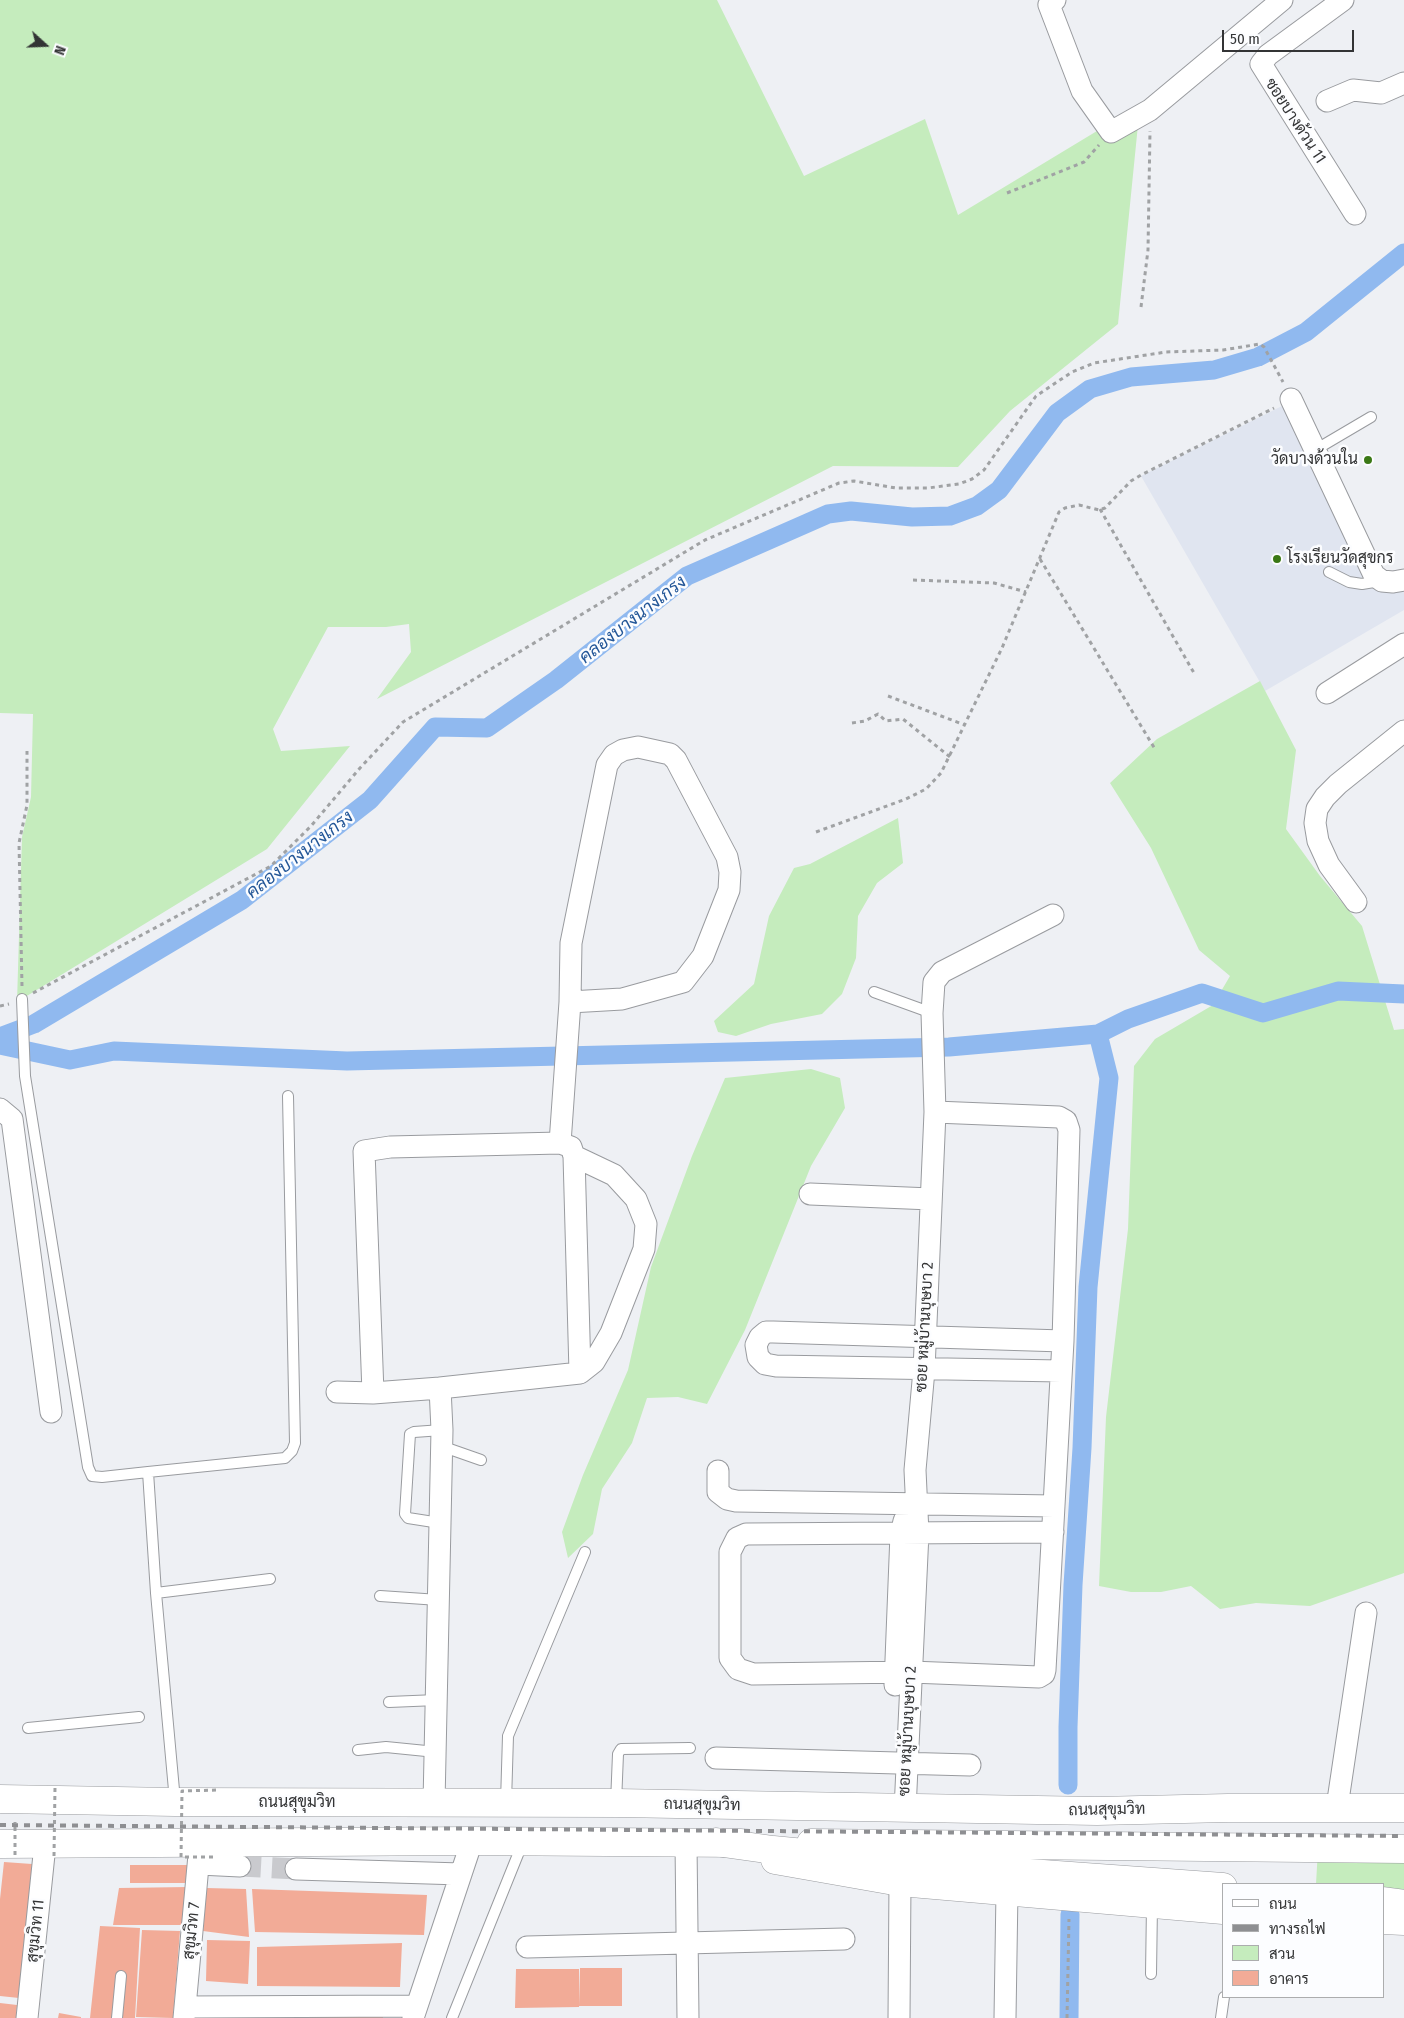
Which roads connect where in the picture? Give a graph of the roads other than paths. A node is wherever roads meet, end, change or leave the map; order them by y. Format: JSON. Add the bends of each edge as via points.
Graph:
{"nodes":[{"id":1,"x":1055,"y":0,"type":"edge"},
{"id":2,"x":1282,"y":0,"type":"edge"},
{"id":3,"x":1343,"y":0,"type":"edge"},
{"id":4,"x":1404,"y":83,"type":"edge"},
{"id":5,"x":1327,"y":101,"type":"dead end"},
{"id":6,"x":1355,"y":214,"type":"dead end"},
{"id":7,"x":1291,"y":400,"type":"road end"},
{"id":8,"x":1371,"y":417,"type":"dead end"},
{"id":9,"x":1315,"y":450,"type":"junction"},
{"id":10,"x":1329,"y":572,"type":"dead end"},
{"id":11,"x":1404,"y":580,"type":"edge"},
{"id":12,"x":1382,"y":581,"type":"junction"},
{"id":13,"x":1404,"y":644,"type":"edge"},
{"id":14,"x":1327,"y":693,"type":"dead end"},
{"id":15,"x":1404,"y":732,"type":"edge"},
{"id":16,"x":1356,"y":902,"type":"dead end"},
{"id":17,"x":1053,"y":915,"type":"dead end"},
{"id":18,"x":874,"y":992,"type":"dead end"},
{"id":19,"x":21,"y":1001,"type":"road end"},
{"id":20,"x":570,"y":1002,"type":"junction"},
{"id":21,"x":932,"y":1023,"type":"junction"},
{"id":22,"x":288,"y":1096,"type":"dead end"},
{"id":23,"x":0,"y":1109,"type":"edge"},
{"id":24,"x":935,"y":1112,"type":"junction"},
{"id":25,"x":567,"y":1150,"type":"junction"},
{"id":26,"x":810,"y":1194,"type":"dead end"},
{"id":27,"x":931,"y":1199,"type":"junction"},
{"id":28,"x":924,"y":1338,"type":"junction"},
{"id":29,"x":1063,"y":1342,"type":"junction"},
{"id":30,"x":924,"y":1370,"type":"junction"},
{"id":31,"x":1061,"y":1371,"type":"junction"},
{"id":32,"x":580,"y":1374,"type":"junction"},
{"id":33,"x":440,"y":1388,"type":"junction"},
{"id":34,"x":337,"y":1392,"type":"dead end"},
{"id":35,"x":373,"y":1393,"type":"junction"},
{"id":36,"x":51,"y":1412,"type":"dead end"},
{"id":37,"x":441,"y":1438,"type":"junction"},
{"id":38,"x":481,"y":1460,"type":"dead end"},
{"id":39,"x":718,"y":1470,"type":"dead end"},
{"id":40,"x":148,"y":1472,"type":"junction"},
{"id":41,"x":912,"y":1505,"type":"junction"},
{"id":42,"x":1054,"y":1506,"type":"junction"},
{"id":43,"x":440,"y":1523,"type":"junction"},
{"id":44,"x":1052,"y":1532,"type":"junction"},
{"id":45,"x":910,"y":1534,"type":"junction"},
{"id":46,"x":585,"y":1552,"type":"dead end"},
{"id":47,"x":270,"y":1579,"type":"dead end"},
{"id":48,"x":156,"y":1593,"type":"junction"},
{"id":49,"x":380,"y":1596,"type":"dead end"},
{"id":50,"x":438,"y":1600,"type":"junction"},
{"id":51,"x":1366,"y":1613,"type":"dead end"},
{"id":52,"x":903,"y":1672,"type":"junction"},
{"id":53,"x":437,"y":1700,"type":"junction"},
{"id":54,"x":389,"y":1702,"type":"dead end"},
{"id":55,"x":139,"y":1717,"type":"dead end"},
{"id":56,"x":28,"y":1728,"type":"dead end"},
{"id":57,"x":690,"y":1748,"type":"dead end"},
{"id":58,"x":358,"y":1750,"type":"dead end"},
{"id":59,"x":436,"y":1752,"type":"junction"},
{"id":60,"x":716,"y":1758,"type":"dead end"},
{"id":61,"x":900,"y":1763,"type":"junction"},
{"id":62,"x":970,"y":1765,"type":"dead end"},
{"id":63,"x":0,"y":1799,"type":"edge"},
{"id":64,"x":175,"y":1802,"type":"junction"},
{"id":65,"x":506,"y":1802,"type":"junction"},
{"id":66,"x":434,"y":1803,"type":"junction"},
{"id":67,"x":616,"y":1803,"type":"junction"},
{"id":68,"x":1337,"y":1807,"type":"junction"},
{"id":69,"x":1404,"y":1808,"type":"edge"},
{"id":70,"x":898,"y":1809,"type":"junction"},
{"id":71,"x":10,"y":1841,"type":"edge"},
{"id":72,"x":472,"y":1841,"type":"junction"},
{"id":73,"x":523,"y":1842,"type":"junction"},
{"id":74,"x":618,"y":1842,"type":"junction"},
{"id":75,"x":698,"y":1843,"type":"junction"},
{"id":76,"x":1404,"y":1849,"type":"edge"},
{"id":77,"x":50,"y":1850,"type":"junction"},
{"id":78,"x":204,"y":1855,"type":"junction"},
{"id":79,"x":240,"y":1866,"type":"tunnel mouth"},
{"id":80,"x":296,"y":1869,"type":"tunnel mouth"},
{"id":81,"x":461,"y":1874,"type":"junction"},
{"id":82,"x":900,"y":1882,"type":"junction"},
{"id":83,"x":1222,"y":1888,"type":"edge"},
{"id":84,"x":1007,"y":1891,"type":"junction"},
{"id":85,"x":1384,"y":1901,"type":"edge"},
{"id":86,"x":1152,"y":1904,"type":"junction"},
{"id":87,"x":1404,"y":1904,"type":"edge"},
{"id":88,"x":1222,"y":1910,"type":"edge"},
{"id":89,"x":1384,"y":1920,"type":"edge"},
{"id":90,"x":1404,"y":1921,"type":"edge"},
{"id":91,"x":844,"y":1939,"type":"dead end"},
{"id":92,"x":687,"y":1943,"type":"junction"},
{"id":93,"x":527,"y":1946,"type":"dead end"},
{"id":94,"x":1151,"y":1974,"type":"dead end"},
{"id":95,"x":121,"y":1976,"type":"dead end"},
{"id":96,"x":1224,"y":1998,"type":"edge"},
{"id":97,"x":415,"y":2012,"type":"edge"},
{"id":98,"x":184,"y":2013,"type":"edge"},
{"id":99,"x":27,"y":2018,"type":"edge"},
{"id":100,"x":117,"y":2018,"type":"edge"},
{"id":101,"x":452,"y":2018,"type":"edge"},
{"id":102,"x":688,"y":2018,"type":"edge"},
{"id":103,"x":899,"y":2018,"type":"edge"},
{"id":104,"x":1005,"y":2018,"type":"edge"},
{"id":105,"x":1221,"y":2018,"type":"edge"}],
"edges":[{"from":1,"to":2,"type":"street","via":[[1049,5],[1082,90],[1111,132],[1150,110]]},
{"from":3,"to":6,"type":"street","name":"ซอยบางด้วน 11","via":[[1268,55],[1261,64]]},
{"from":4,"to":5,"type":"street","via":[[1382,93],[1353,90]]},
{"from":7,"to":9,"type":"street"},
{"from":8,"to":9,"type":"lane"},
{"from":9,"to":12,"type":"street","via":[[1374,575]]},
{"from":10,"to":12,"type":"lane","via":[[1349,582]]},
{"from":11,"to":12,"type":"street"},
{"from":13,"to":14,"type":"street"},
{"from":15,"to":16,"type":"street","via":[[1338,784],[1317,809],[1314,823],[1318,841],[1329,865]]},
{"from":17,"to":21,"type":"street","name":"ซอย หมู่บ้านบุษบา 2","via":[[942,972],[934,982]]},
{"from":18,"to":21,"type":"lane"},
{"from":19,"to":40,"type":"lane","via":[[25,1076],[88,1467],[92,1476],[102,1477]]},
{"from":20,"to":20,"type":"street","via":[[571,943],[607,765],[614,754],[638,747],[670,754],[727,857],[730,872],[729,890],[703,956],[683,982],[622,999]]},
{"from":20,"to":25,"type":"street","via":[[565,1046]]},
{"from":21,"to":24,"type":"street","name":"ซอย หมู่บ้านบุษบา 2"},
{"from":22,"to":40,"type":"lane","via":[[295,1442],[292,1451],[284,1458]]},
{"from":23,"to":36,"type":"street","via":[[12,1119]]},
{"from":24,"to":27,"type":"street","name":"ซอย หมู่บ้านบุษบา 2"},
{"from":24,"to":29,"type":"street","via":[[1059,1117],[1066,1121],[1070,1130]]},
{"from":25,"to":32,"type":"street"},
{"from":25,"to":32,"type":"street","via":[[614,1175],[636,1199],[646,1224],[644,1249],[611,1333],[594,1362]]},
{"from":25,"to":35,"type":"street","via":[[390,1148],[364,1151]]},
{"from":26,"to":27,"type":"street"},
{"from":27,"to":28,"type":"street","name":"ซอย หมู่บ้านบุษบา 2"},
{"from":28,"to":29,"type":"street"},
{"from":28,"to":30,"type":"street","name":"ซอย หมู่บ้านบุษบา 2"},
{"from":28,"to":30,"type":"street","via":[[766,1332],[756,1345],[758,1357],[765,1364],[776,1366]]},
{"from":29,"to":31,"type":"street"},
{"from":30,"to":31,"type":"street"},
{"from":30,"to":41,"type":"street","name":"ซอย หมู่บ้านบุษบา 2"},
{"from":31,"to":42,"type":"street"},
{"from":32,"to":33,"type":"street"},
{"from":33,"to":35,"type":"street"},
{"from":33,"to":37,"type":"street"},
{"from":34,"to":35,"type":"street"},
{"from":37,"to":38,"type":"lane"},
{"from":37,"to":43,"type":"street"},
{"from":37,"to":43,"type":"lane","via":[[410,1434],[405,1514],[408,1518]]},
{"from":39,"to":41,"type":"street","via":[[718,1492],[727,1499]]},
{"from":40,"to":48,"type":"lane"},
{"from":41,"to":42,"type":"street"},
{"from":41,"to":45,"type":"street","name":"ซอย หมู่บ้านบุษบา 2"},
{"from":42,"to":44,"type":"street"},
{"from":43,"to":50,"type":"street"},
{"from":44,"to":45,"type":"street"},
{"from":44,"to":52,"type":"street","via":[[1044,1674],[1039,1677]]},
{"from":45,"to":52,"type":"street","name":"ซอย หมู่บ้านบุษบา 2"},
{"from":45,"to":52,"type":"street","via":[[746,1534],[736,1538],[730,1552],[730,1658],[738,1669],[753,1674]]},
{"from":46,"to":65,"type":"lane","via":[[508,1736]]},
{"from":47,"to":48,"type":"lane"},
{"from":48,"to":64,"type":"lane","via":[[160,1714]]},
{"from":49,"to":50,"type":"lane"},
{"from":50,"to":53,"type":"street"},
{"from":51,"to":68,"type":"street"},
{"from":52,"to":61,"type":"street","name":"ซอย หมู่บ้านบุษบา 2"},
{"from":53,"to":54,"type":"lane"},
{"from":53,"to":59,"type":"street"},
{"from":55,"to":56,"type":"lane"},
{"from":57,"to":67,"type":"lane","via":[[621,1749],[618,1754]]},
{"from":58,"to":59,"type":"lane","via":[[386,1746]]},
{"from":59,"to":66,"type":"street"},
{"from":60,"to":61,"type":"street"},
{"from":61,"to":62,"type":"street"},
{"from":61,"to":70,"type":"street","name":"ซอย หมู่บ้านบุษบา 2"},
{"from":63,"to":64,"type":"highway","name":"ถนนสุขุมวิท"},
{"from":64,"to":66,"type":"highway","name":"ถนนสุขุมวิท"},
{"from":65,"to":66,"type":"highway","name":"ถนนสุขุมวิท"},
{"from":65,"to":67,"type":"highway","name":"ถนนสุขุมวิท"},
{"from":67,"to":70,"type":"highway","name":"ถนนสุขุมวิท"},
{"from":67,"to":74,"type":"highway"},
{"from":68,"to":69,"type":"highway","name":"ถนนสุขุมวิท"},
{"from":68,"to":70,"type":"highway","name":"ถนนสุขุมวิท","via":[[1097,1811]]},
{"from":71,"to":77,"type":"highway"},
{"from":72,"to":73,"type":"highway"},
{"from":72,"to":78,"type":"highway"},
{"from":72,"to":81,"type":"street"},
{"from":73,"to":74,"type":"highway"},
{"from":73,"to":101,"type":"lane"},
{"from":74,"to":75,"type":"highway"},
{"from":75,"to":76,"type":"highway"},
{"from":75,"to":82,"type":"highway","via":[[853,1876]]},
{"from":75,"to":83,"type":"highway","via":[[960,1868]]},
{"from":75,"to":92,"type":"street"},
{"from":77,"to":78,"type":"highway"},
{"from":77,"to":99,"type":"street","name":"สุขุมวิท 11"},
{"from":78,"to":79,"type":"street"},
{"from":78,"to":98,"type":"street","name":"สุขุมวิท 7"},
{"from":80,"to":81,"type":"street"},
{"from":81,"to":97,"type":"street"},
{"from":82,"to":84,"type":"highway"},
{"from":82,"to":103,"type":"street"},
{"from":84,"to":86,"type":"highway"},
{"from":84,"to":104,"type":"street"},
{"from":85,"to":87,"type":"highway"},
{"from":86,"to":88,"type":"highway"},
{"from":86,"to":94,"type":"lane"},
{"from":89,"to":90,"type":"highway"},
{"from":91,"to":92,"type":"street"},
{"from":92,"to":93,"type":"street"},
{"from":92,"to":102,"type":"street"},
{"from":95,"to":100,"type":"lane"},
{"from":96,"to":105,"type":"lane"},
{"from":97,"to":98,"type":"street"}]}
